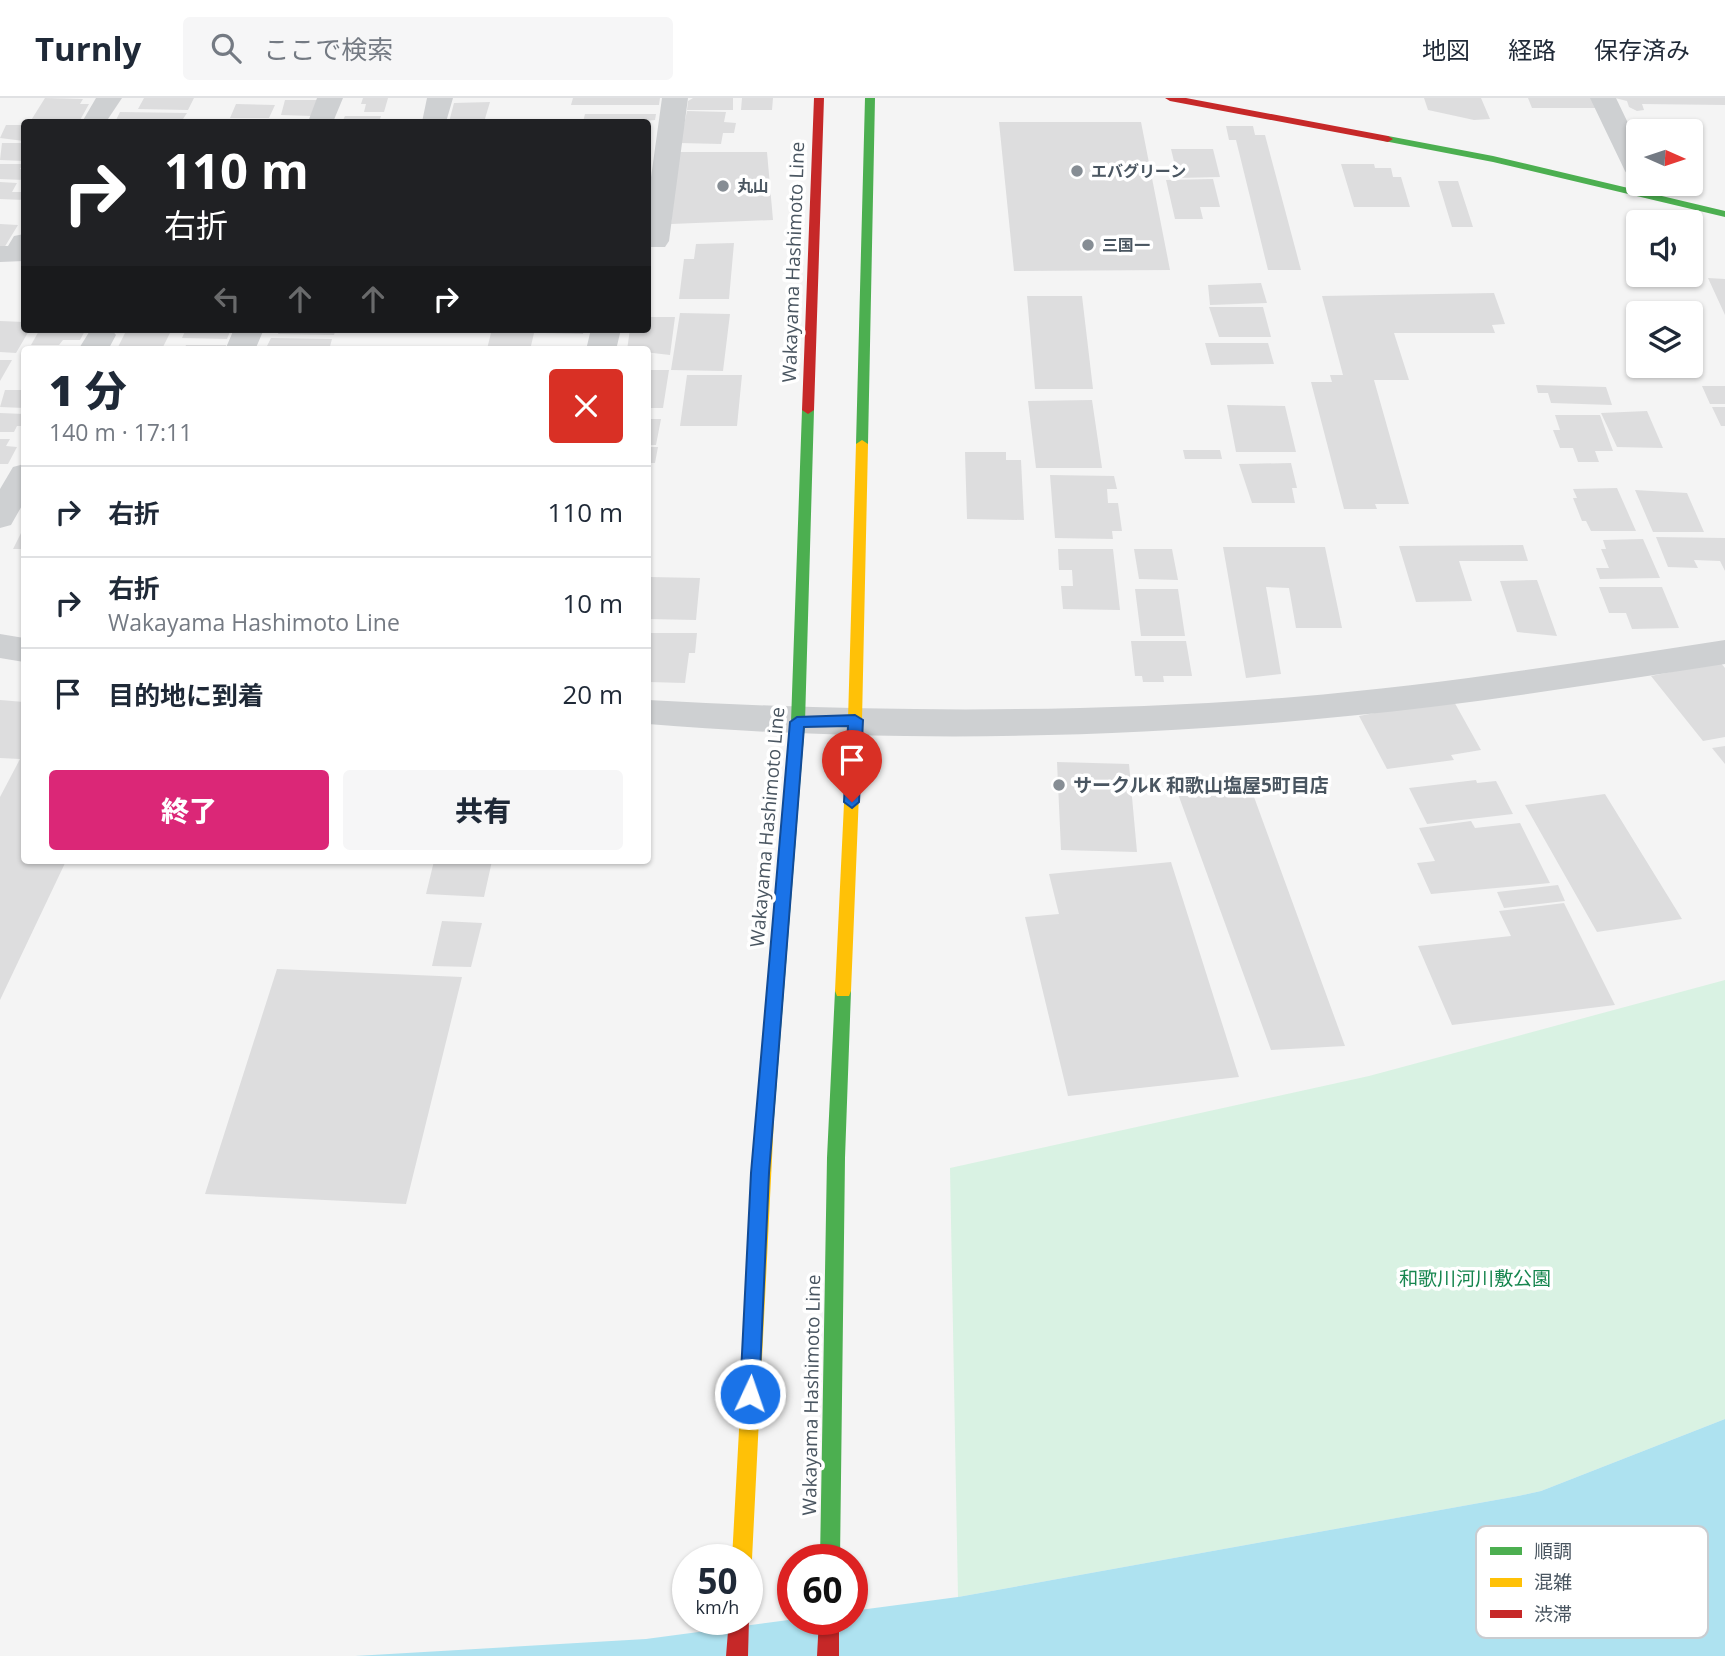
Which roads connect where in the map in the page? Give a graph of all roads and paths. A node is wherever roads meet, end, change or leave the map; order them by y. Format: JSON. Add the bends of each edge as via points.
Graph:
{"nodes":[{"id":1,"x":109,"y":98,"type":"edge"},
{"id":2,"x":330,"y":98,"type":"edge"},
{"id":3,"x":440,"y":98,"type":"edge"},
{"id":4,"x":675,"y":98,"type":"edge"},
{"id":5,"x":819,"y":98,"type":"edge"},
{"id":6,"x":870,"y":98,"type":"edge"},
{"id":7,"x":1170,"y":98,"type":"edge"},
{"id":8,"x":1603,"y":98,"type":"edge"},
{"id":9,"x":96,"y":119,"type":"edge"},
{"id":10,"x":322,"y":119,"type":"edge"},
{"id":11,"x":435,"y":119,"type":"edge"},
{"id":12,"x":1626,"y":160,"type":"edge"},
{"id":13,"x":1725,"y":214,"type":"edge"},
{"id":14,"x":655,"y":241,"type":"dead end"},
{"id":15,"x":21,"y":248,"type":"edge"},
{"id":16,"x":0,"y":254,"type":"edge"},
{"id":17,"x":21,"y":480,"type":"edge"},
{"id":18,"x":0,"y":518,"type":"edge"},
{"id":19,"x":0,"y":646,"type":"edge"},
{"id":20,"x":21,"y":650,"type":"edge"},
{"id":21,"x":1725,"y":652,"type":"edge"},
{"id":22,"x":651,"y":712,"type":"edge"},
{"id":23,"x":855,"y":720,"type":"junction"},
{"id":24,"x":797,"y":722,"type":"junction"},
{"id":25,"x":743,"y":1544,"type":"edge"},
{"id":26,"x":830,"y":1544,"type":"edge"},
{"id":27,"x":738,"y":1635,"type":"edge"},
{"id":28,"x":829,"y":1635,"type":"edge"},
{"id":29,"x":737,"y":1656,"type":"edge"},
{"id":30,"x":828,"y":1656,"type":"edge"}],
"edges":[{"from":1,"to":9,"type":"street"},
{"from":2,"to":10,"type":"street"},
{"from":3,"to":11,"type":"street"},
{"from":4,"to":14,"type":"street"},
{"from":5,"to":24,"type":"main road","name":"Wakayama Hashimoto Line"},
{"from":6,"to":23,"type":"main road","name":"Wakayama Hashimoto Line"},
{"from":7,"to":13,"type":"main road","via":[[1493,159]]},
{"from":8,"to":12,"type":"street"},
{"from":15,"to":16,"type":"street","via":[[18,254]]},
{"from":17,"to":18,"type":"street"},
{"from":19,"to":20,"type":"street"},
{"from":21,"to":23,"type":"street","via":[[1473,691],[1294,709],[1127,720]]},
{"from":22,"to":24,"type":"street"},
{"from":23,"to":24,"type":"street"},
{"from":23,"to":26,"type":"main road","name":"Wakayama Hashimoto Line","via":[[836,1158]]},
{"from":24,"to":25,"type":"main road","name":"Wakayama Hashimoto Line","via":[[760,1173]]},
{"from":27,"to":29,"type":"main road"},
{"from":28,"to":30,"type":"main road"}]}
